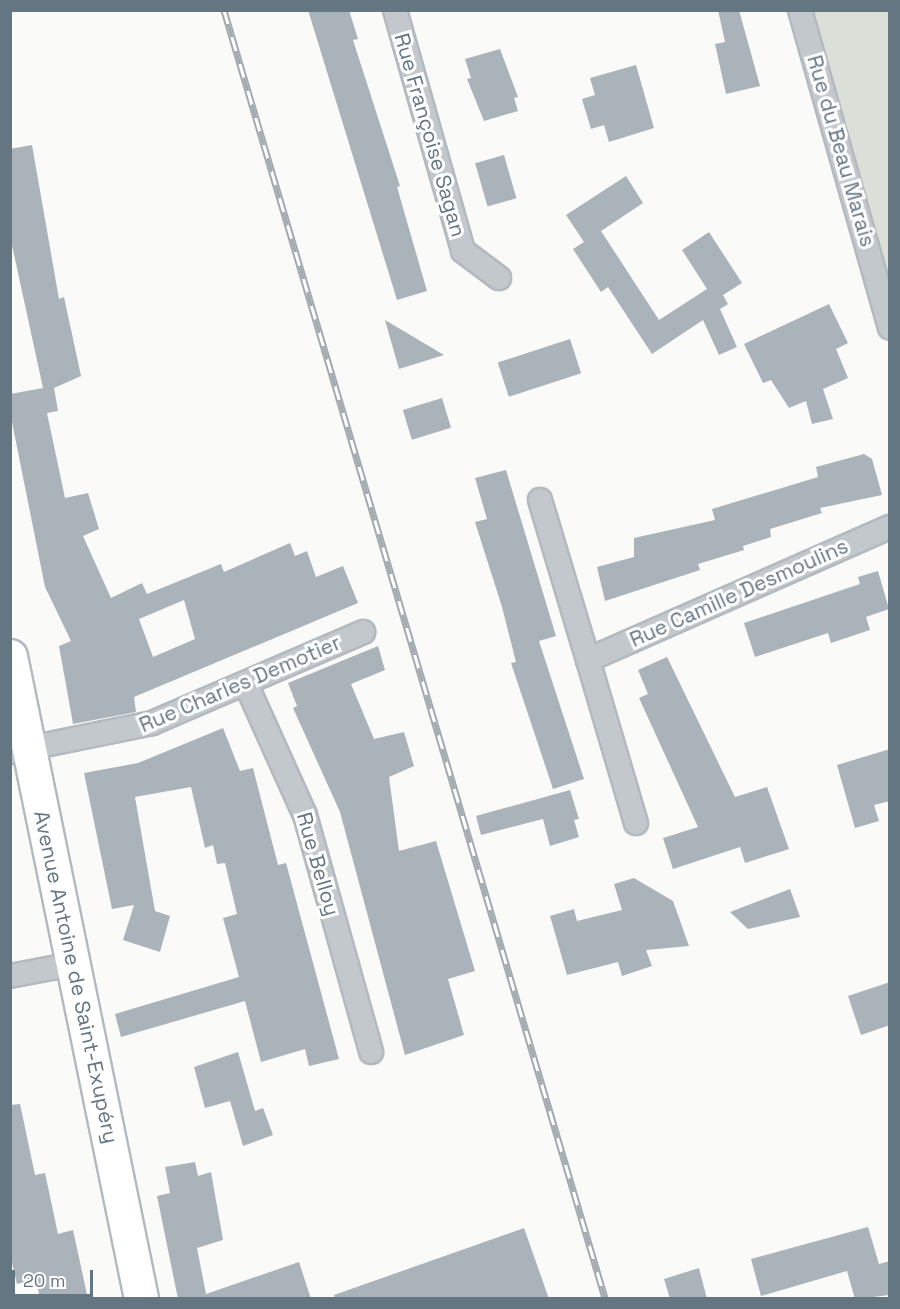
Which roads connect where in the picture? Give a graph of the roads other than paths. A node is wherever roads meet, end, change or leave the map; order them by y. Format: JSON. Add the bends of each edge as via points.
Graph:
{"nodes":[{"id":1,"x":395,"y":10,"type":"edge"},
{"id":2,"x":800,"y":10,"type":"edge"},
{"id":3,"x":499,"y":278,"type":"dead end"},
{"id":4,"x":890,"y":327,"type":"edge"},
{"id":5,"x":540,"y":500,"type":"dead end"},
{"id":6,"x":890,"y":527,"type":"edge"},
{"id":7,"x":363,"y":632,"type":"dead end"},
{"id":8,"x":10,"y":656,"type":"edge"},
{"id":9,"x":588,"y":660,"type":"junction"},
{"id":10,"x":246,"y":684,"type":"junction"},
{"id":11,"x":17,"y":756,"type":"edge"},
{"id":12,"x":636,"y":823,"type":"dead end"},
{"id":13,"x":62,"y":966,"type":"junction"},
{"id":14,"x":10,"y":976,"type":"edge"},
{"id":15,"x":370,"y":1052,"type":"dead end"},
{"id":16,"x":118,"y":1299,"type":"edge"},
{"id":17,"x":141,"y":1299,"type":"edge"}],
"edges":[{"from":1,"to":3,"type":"street","name":"Rue Françoise Sagan","via":[[463,251]]},
{"from":2,"to":4,"type":"street","name":"Rue du Beau Marais"},
{"from":5,"to":9,"type":"street"},
{"from":6,"to":9,"type":"street","name":"Rue Camille Desmoulins"},
{"from":7,"to":10,"type":"street","name":"Rue Charles Demotier"},
{"from":8,"to":11,"type":"main road","name":"Avenue Antoine de Saint-Exupéry"},
{"from":9,"to":12,"type":"street"},
{"from":10,"to":11,"type":"street","name":"Rue Charles Demotier","via":[[133,729]]},
{"from":10,"to":15,"type":"street","name":"Rue Belloy","via":[[305,815]]},
{"from":11,"to":13,"type":"main road","name":"Avenue Antoine de Saint-Exupéry"},
{"from":13,"to":14,"type":"street"},
{"from":13,"to":16,"type":"main road","name":"Avenue Antoine de Saint-Exupéry"},
{"from":13,"to":17,"type":"main road","name":"Avenue Antoine de Saint-Exupéry"}]}
